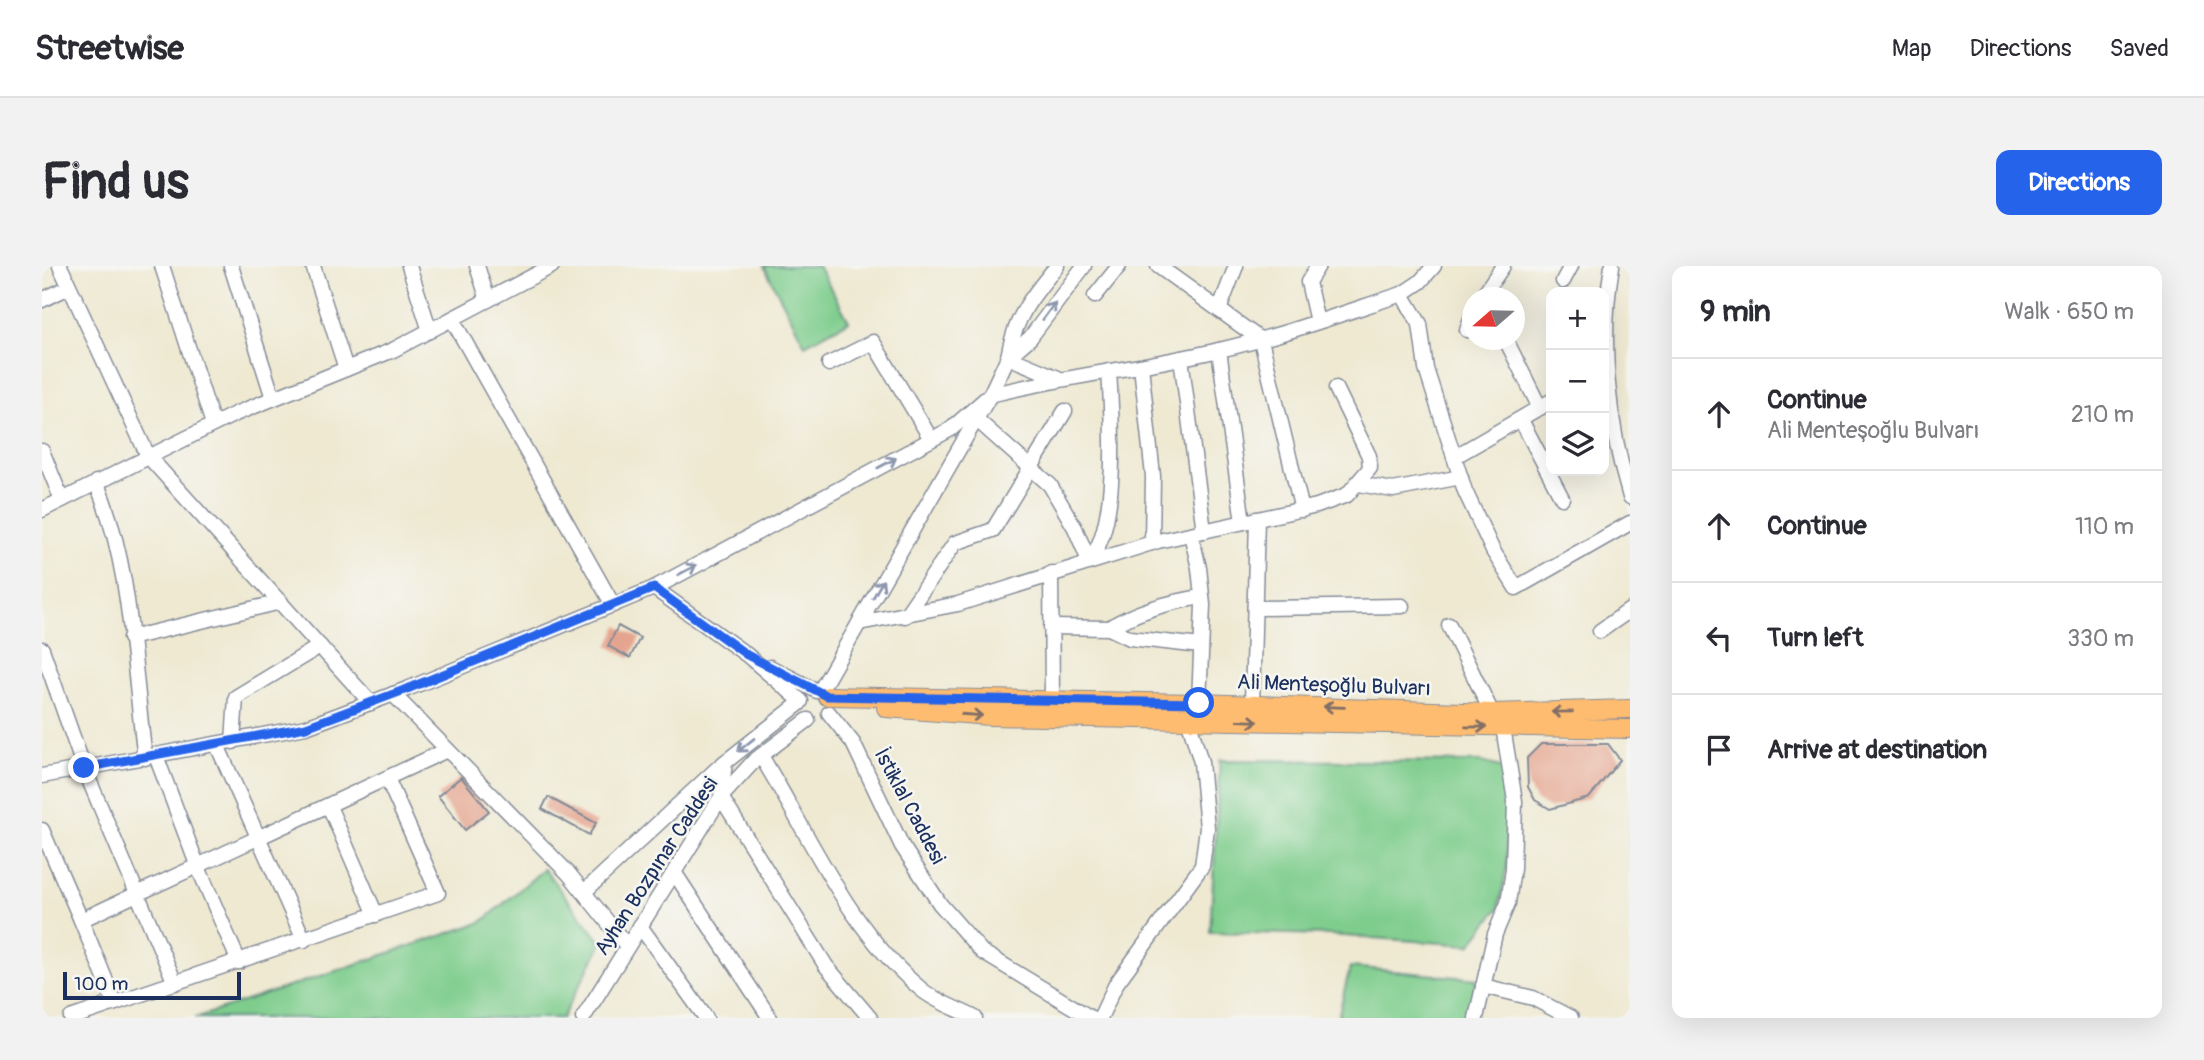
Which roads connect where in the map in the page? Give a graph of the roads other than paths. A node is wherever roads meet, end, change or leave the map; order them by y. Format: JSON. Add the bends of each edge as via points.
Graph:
{"nodes":[{"id":1,"x":60,"y":266,"type":"edge"},
{"id":2,"x":162,"y":266,"type":"edge"},
{"id":3,"x":230,"y":266,"type":"edge"},
{"id":4,"x":313,"y":266,"type":"edge"},
{"id":5,"x":409,"y":266,"type":"edge"},
{"id":6,"x":477,"y":266,"type":"edge"},
{"id":7,"x":1057,"y":266,"type":"edge"},
{"id":8,"x":1084,"y":266,"type":"edge"},
{"id":9,"x":1119,"y":266,"type":"edge"},
{"id":10,"x":1158,"y":266,"type":"edge"},
{"id":11,"x":1236,"y":266,"type":"edge"},
{"id":12,"x":1318,"y":266,"type":"edge"},
{"id":13,"x":1434,"y":266,"type":"edge"},
{"id":14,"x":1503,"y":266,"type":"edge"},
{"id":15,"x":1571,"y":266,"type":"edge"},
{"id":16,"x":1612,"y":266,"type":"edge"},
{"id":17,"x":548,"y":267,"type":"edge"},
{"id":18,"x":1563,"y":281,"type":"dead end"},
{"id":19,"x":69,"y":287,"type":"junction"},
{"id":20,"x":1488,"y":287,"type":"edge"},
{"id":21,"x":1402,"y":294,"type":"junction"},
{"id":22,"x":1095,"y":296,"type":"dead end"},
{"id":23,"x":42,"y":300,"type":"edge"},
{"id":24,"x":488,"y":300,"type":"junction"},
{"id":25,"x":1219,"y":310,"type":"junction"},
{"id":26,"x":452,"y":319,"type":"junction"},
{"id":27,"x":1317,"y":322,"type":"junction"},
{"id":28,"x":429,"y":331,"type":"junction"},
{"id":29,"x":1261,"y":340,"type":"junction"},
{"id":30,"x":1219,"y":350,"type":"junction"},
{"id":31,"x":1512,"y":350,"type":"edge"},
{"id":32,"x":1606,"y":350,"type":"edge"},
{"id":33,"x":1007,"y":358,"type":"junction"},
{"id":34,"x":1181,"y":358,"type":"junction"},
{"id":35,"x":829,"y":364,"type":"dead end"},
{"id":36,"x":1141,"y":366,"type":"junction"},
{"id":37,"x":346,"y":369,"type":"junction"},
{"id":38,"x":1109,"y":371,"type":"junction"},
{"id":39,"x":1058,"y":378,"type":"junction"},
{"id":40,"x":1336,"y":388,"type":"dead end"},
{"id":41,"x":1609,"y":392,"type":"edge"},
{"id":42,"x":990,"y":395,"type":"junction"},
{"id":43,"x":273,"y":398,"type":"junction"},
{"id":44,"x":1545,"y":405,"type":"edge"},
{"id":45,"x":1065,"y":411,"type":"dead end"},
{"id":46,"x":975,"y":418,"type":"junction"},
{"id":47,"x":1521,"y":420,"type":"junction"},
{"id":48,"x":213,"y":425,"type":"junction"},
{"id":49,"x":931,"y":439,"type":"junction"},
{"id":50,"x":42,"y":451,"type":"edge"},
{"id":51,"x":148,"y":456,"type":"junction"},
{"id":52,"x":1454,"y":457,"type":"junction"},
{"id":53,"x":1030,"y":466,"type":"junction"},
{"id":54,"x":1461,"y":477,"type":"junction"},
{"id":55,"x":96,"y":482,"type":"junction"},
{"id":56,"x":1359,"y":484,"type":"junction"},
{"id":57,"x":1630,"y":497,"type":"edge"},
{"id":58,"x":1562,"y":498,"type":"dead end"},
{"id":59,"x":62,"y":500,"type":"junction"},
{"id":60,"x":42,"y":510,"type":"edge"},
{"id":61,"x":1302,"y":510,"type":"junction"},
{"id":62,"x":1250,"y":521,"type":"junction"},
{"id":63,"x":1630,"y":523,"type":"edge"},
{"id":64,"x":1198,"y":532,"type":"junction"},
{"id":65,"x":1152,"y":543,"type":"junction"},
{"id":66,"x":1089,"y":561,"type":"junction"},
{"id":67,"x":1051,"y":573,"type":"junction"},
{"id":68,"x":654,"y":588,"type":"junction"},
{"id":69,"x":1202,"y":597,"type":"junction"},
{"id":70,"x":281,"y":603,"type":"junction"},
{"id":71,"x":613,"y":605,"type":"junction"},
{"id":72,"x":1402,"y":606,"type":"dead end"},
{"id":73,"x":1255,"y":608,"type":"junction"},
{"id":74,"x":1630,"y":610,"type":"edge"},
{"id":75,"x":905,"y":615,"type":"junction"},
{"id":76,"x":859,"y":623,"type":"junction"},
{"id":77,"x":1450,"y":625,"type":"dead end"},
{"id":78,"x":1051,"y":627,"type":"junction"},
{"id":79,"x":1109,"y":628,"type":"junction"},
{"id":80,"x":1600,"y":631,"type":"dead end"},
{"id":81,"x":130,"y":638,"type":"junction"},
{"id":82,"x":320,"y":646,"type":"junction"},
{"id":83,"x":1201,"y":646,"type":"junction"},
{"id":84,"x":42,"y":649,"type":"edge"},
{"id":85,"x":747,"y":655,"type":"junction"},
{"id":86,"x":393,"y":694,"type":"junction"},
{"id":87,"x":825,"y":699,"type":"junction"},
{"id":88,"x":1052,"y":701,"type":"junction"},
{"id":89,"x":800,"y":702,"type":"junction"},
{"id":90,"x":371,"y":703,"type":"junction"},
{"id":91,"x":1199,"y":703,"type":"junction"},
{"id":92,"x":1252,"y":704,"type":"junction"},
{"id":93,"x":1630,"y":709,"type":"edge"},
{"id":94,"x":1188,"y":719,"type":"junction"},
{"id":95,"x":808,"y":720,"type":"junction"},
{"id":96,"x":1497,"y":720,"type":"junction"},
{"id":97,"x":1630,"y":729,"type":"edge"},
{"id":98,"x":233,"y":742,"type":"junction"},
{"id":99,"x":217,"y":745,"type":"junction"},
{"id":100,"x":447,"y":750,"type":"junction"},
{"id":101,"x":761,"y":756,"type":"junction"},
{"id":102,"x":150,"y":757,"type":"junction"},
{"id":103,"x":726,"y":762,"type":"junction"},
{"id":104,"x":84,"y":768,"type":"junction"},
{"id":105,"x":42,"y":776,"type":"edge"},
{"id":106,"x":387,"y":778,"type":"junction"},
{"id":107,"x":721,"y":797,"type":"junction"},
{"id":108,"x":329,"y":806,"type":"junction"},
{"id":109,"x":42,"y":830,"type":"edge"},
{"id":110,"x":260,"y":839,"type":"junction"},
{"id":111,"x":198,"y":867,"type":"junction"},
{"id":112,"x":674,"y":872,"type":"junction"},
{"id":113,"x":584,"y":892,"type":"junction"},
{"id":114,"x":138,"y":895,"type":"junction"},
{"id":115,"x":376,"y":915,"type":"junction"},
{"id":116,"x":81,"y":920,"type":"junction"},
{"id":117,"x":640,"y":926,"type":"junction"},
{"id":118,"x":304,"y":940,"type":"junction"},
{"id":119,"x":628,"y":946,"type":"junction"},
{"id":120,"x":239,"y":962,"type":"junction"},
{"id":121,"x":175,"y":983,"type":"junction"},
{"id":122,"x":1483,"y":986,"type":"junction"},
{"id":123,"x":115,"y":1003,"type":"junction"},
{"id":124,"x":585,"y":1017,"type":"edge"},
{"id":125,"x":71,"y":1018,"type":"edge"},
{"id":126,"x":706,"y":1018,"type":"edge"},
{"id":127,"x":770,"y":1018,"type":"edge"},
{"id":128,"x":870,"y":1018,"type":"edge"},
{"id":129,"x":975,"y":1018,"type":"edge"},
{"id":130,"x":1091,"y":1018,"type":"edge"},
{"id":131,"x":1100,"y":1018,"type":"edge"},
{"id":132,"x":1476,"y":1018,"type":"edge"},
{"id":133,"x":1571,"y":1018,"type":"edge"}],
"edges":[{"from":1,"to":19,"type":"street"},
{"from":2,"to":48,"type":"street"},
{"from":3,"to":43,"type":"street"},
{"from":4,"to":37,"type":"street"},
{"from":5,"to":28,"type":"street"},
{"from":6,"to":24,"type":"street"},
{"from":7,"to":33,"type":"street","via":[[1013,329]]},
{"from":33,"to":8,"type":"street","one_way":true,"via":[[1030,338]]},
{"from":9,"to":22,"type":"street"},
{"from":10,"to":25,"type":"street"},
{"from":11,"to":25,"type":"street"},
{"from":12,"to":27,"type":"street","via":[[1308,282]]},
{"from":13,"to":21,"type":"street"},
{"from":14,"to":20,"type":"street"},
{"from":15,"to":18,"type":"street"},
{"from":16,"to":32,"type":"street","via":[[1605,305]]},
{"from":17,"to":24,"type":"street"},
{"from":19,"to":23,"type":"street"},
{"from":19,"to":51,"type":"street"},
{"from":21,"to":27,"type":"street"},
{"from":21,"to":52,"type":"street","via":[[1420,324],[1426,369]]},
{"from":24,"to":26,"type":"street"},
{"from":25,"to":29,"type":"street"},
{"from":26,"to":28,"type":"street"},
{"from":26,"to":71,"type":"street"},
{"from":27,"to":29,"type":"street"},
{"from":28,"to":37,"type":"street"},
{"from":29,"to":30,"type":"street"},
{"from":29,"to":61,"type":"street"},
{"from":30,"to":34,"type":"street"},
{"from":30,"to":62,"type":"street"},
{"from":31,"to":44,"type":"street"},
{"from":33,"to":39,"type":"street"},
{"from":33,"to":42,"type":"street"},
{"from":34,"to":36,"type":"street"},
{"from":34,"to":64,"type":"street"},
{"from":35,"to":49,"type":"street","via":[[873,342]]},
{"from":36,"to":38,"type":"street"},
{"from":36,"to":65,"type":"street","via":[[1153,476]]},
{"from":37,"to":43,"type":"street"},
{"from":38,"to":39,"type":"street"},
{"from":38,"to":66,"type":"street","via":[[1114,446],[1101,548]]},
{"from":39,"to":42,"type":"street"},
{"from":40,"to":56,"type":"street","via":[[1369,456],[1370,468]]},
{"from":41,"to":57,"type":"street"},
{"from":42,"to":46,"type":"street"},
{"from":42,"to":49,"type":"street","via":[[951,429]]},
{"from":43,"to":48,"type":"street"},
{"from":44,"to":47,"type":"street"},
{"from":45,"to":53,"type":"street"},
{"from":46,"to":53,"type":"street"},
{"from":76,"to":46,"type":"street","one_way":true},
{"from":47,"to":52,"type":"street"},
{"from":47,"to":58,"type":"street"},
{"from":48,"to":51,"type":"street"},
{"from":68,"to":49,"type":"street","one_way":true},
{"from":50,"to":59,"type":"street"},
{"from":51,"to":55,"type":"street"},
{"from":51,"to":70,"type":"street"},
{"from":52,"to":54,"type":"street"},
{"from":53,"to":66,"type":"street","via":[[1050,485]]},
{"from":53,"to":75,"type":"street","via":[[993,530],[955,543]]},
{"from":54,"to":56,"type":"street","via":[[1393,490]]},
{"from":54,"to":63,"type":"street","via":[[1493,551],[1517,588]]},
{"from":55,"to":59,"type":"street"},
{"from":55,"to":81,"type":"street","via":[[110,514]]},
{"from":56,"to":61,"type":"street","via":[[1347,495]]},
{"from":59,"to":60,"type":"street"},
{"from":61,"to":62,"type":"street"},
{"from":62,"to":64,"type":"street"},
{"from":62,"to":73,"type":"street"},
{"from":64,"to":65,"type":"street"},
{"from":64,"to":69,"type":"street"},
{"from":65,"to":66,"type":"street"},
{"from":66,"to":67,"type":"street"},
{"from":67,"to":75,"type":"street","via":[[958,604]]},
{"from":67,"to":78,"type":"street"},
{"from":68,"to":71,"type":"street"},
{"from":68,"to":85,"type":"street"},
{"from":69,"to":79,"type":"street","via":[[1170,601]]},
{"from":69,"to":83,"type":"street"},
{"from":70,"to":81,"type":"street"},
{"from":70,"to":82,"type":"street"},
{"from":71,"to":86,"type":"street"},
{"from":72,"to":73,"type":"street"},
{"from":73,"to":92,"type":"street"},
{"from":74,"to":80,"type":"street"},
{"from":75,"to":76,"type":"street"},
{"from":76,"to":87,"type":"street"},
{"from":77,"to":96,"type":"street"},
{"from":78,"to":79,"type":"street"},
{"from":78,"to":88,"type":"street"},
{"from":79,"to":83,"type":"street","via":[[1130,638]]},
{"from":81,"to":102,"type":"street"},
{"from":82,"to":90,"type":"street"},
{"from":82,"to":98,"type":"street","via":[[236,697]]},
{"from":83,"to":91,"type":"street"},
{"from":84,"to":104,"type":"street"},
{"from":85,"to":87,"type":"street"},
{"from":85,"to":89,"type":"street"},
{"from":86,"to":90,"type":"street"},
{"from":86,"to":100,"type":"street"},
{"from":87,"to":88,"type":"main road","name":"Ali Menteşoğlu Bulvarı"},
{"from":87,"to":89,"type":"street","via":[[805,694]]},
{"from":87,"to":94,"type":"main road","name":"Ali Menteşoğlu Bulvarı","one_way":true,"via":[[990,716]]},
{"from":87,"to":95,"type":"street","name":"Ayhan Bozpınar Caddesi","via":[[820,721]]},
{"from":87,"to":130,"type":"street","name":"İstiklal Caddesi","via":[[853,743],[902,846],[940,904],[982,952]]},
{"from":88,"to":91,"type":"main road","name":"Ali Menteşoğlu Bulvarı"},
{"from":89,"to":95,"type":"street"},
{"from":89,"to":103,"type":"street","one_way":true},
{"from":90,"to":98,"type":"street","via":[[306,727]]},
{"from":91,"to":92,"type":"main road","name":"Ali Menteşoğlu Bulvarı"},
{"from":91,"to":94,"type":"street"},
{"from":96,"to":92,"type":"main road","name":"Ali Menteşoğlu Bulvarı","one_way":true},
{"from":93,"to":96,"type":"main road","name":"Ali Menteşoğlu Bulvarı","one_way":true},
{"from":94,"to":96,"type":"main road","name":"Ali Menteşoğlu Bulvarı","one_way":true},
{"from":94,"to":131,"type":"street","via":[[1201,762],[1208,828],[1202,866],[1116,984]]},
{"from":95,"to":101,"type":"street","name":"Ayhan Bozpınar Caddesi"},
{"from":96,"to":97,"type":"main road","name":"Ali Menteşoğlu Bulvarı"},
{"from":96,"to":122,"type":"street","via":[[1516,801],[1513,869],[1508,903],[1495,933]]},
{"from":98,"to":99,"type":"street"},
{"from":99,"to":102,"type":"street"},
{"from":99,"to":110,"type":"street"},
{"from":100,"to":106,"type":"street"},
{"from":100,"to":113,"type":"street"},
{"from":101,"to":107,"type":"street","name":"Ayhan Bozpınar Caddesi"},
{"from":101,"to":129,"type":"street","via":[[837,892],[891,961],[924,992]]},
{"from":102,"to":104,"type":"street"},
{"from":102,"to":111,"type":"street"},
{"from":103,"to":107,"type":"street"},
{"from":103,"to":113,"type":"street"},
{"from":104,"to":105,"type":"street"},
{"from":104,"to":114,"type":"street"},
{"from":106,"to":108,"type":"street"},
{"from":106,"to":115,"type":"street","via":[[438,893]]},
{"from":107,"to":112,"type":"street","name":"Ayhan Bozpınar Caddesi"},
{"from":107,"to":128,"type":"street","via":[[826,965]]},
{"from":108,"to":110,"type":"street"},
{"from":108,"to":115,"type":"street"},
{"from":109,"to":116,"type":"street"},
{"from":110,"to":111,"type":"street"},
{"from":110,"to":118,"type":"street"},
{"from":111,"to":114,"type":"street"},
{"from":111,"to":120,"type":"street"},
{"from":112,"to":117,"type":"street","name":"Ayhan Bozpınar Caddesi"},
{"from":112,"to":127,"type":"street"},
{"from":113,"to":119,"type":"street"},
{"from":114,"to":116,"type":"street"},
{"from":114,"to":121,"type":"street"},
{"from":115,"to":118,"type":"street"},
{"from":116,"to":123,"type":"street"},
{"from":117,"to":119,"type":"street","name":"Ayhan Bozpınar Caddesi"},
{"from":117,"to":126,"type":"street"},
{"from":118,"to":120,"type":"street"},
{"from":119,"to":124,"type":"street","name":"Ayhan Bozpınar Caddesi"},
{"from":120,"to":121,"type":"street"},
{"from":121,"to":123,"type":"street"},
{"from":122,"to":132,"type":"street"},
{"from":122,"to":133,"type":"street","via":[[1533,998]]},
{"from":123,"to":125,"type":"street"}]}
